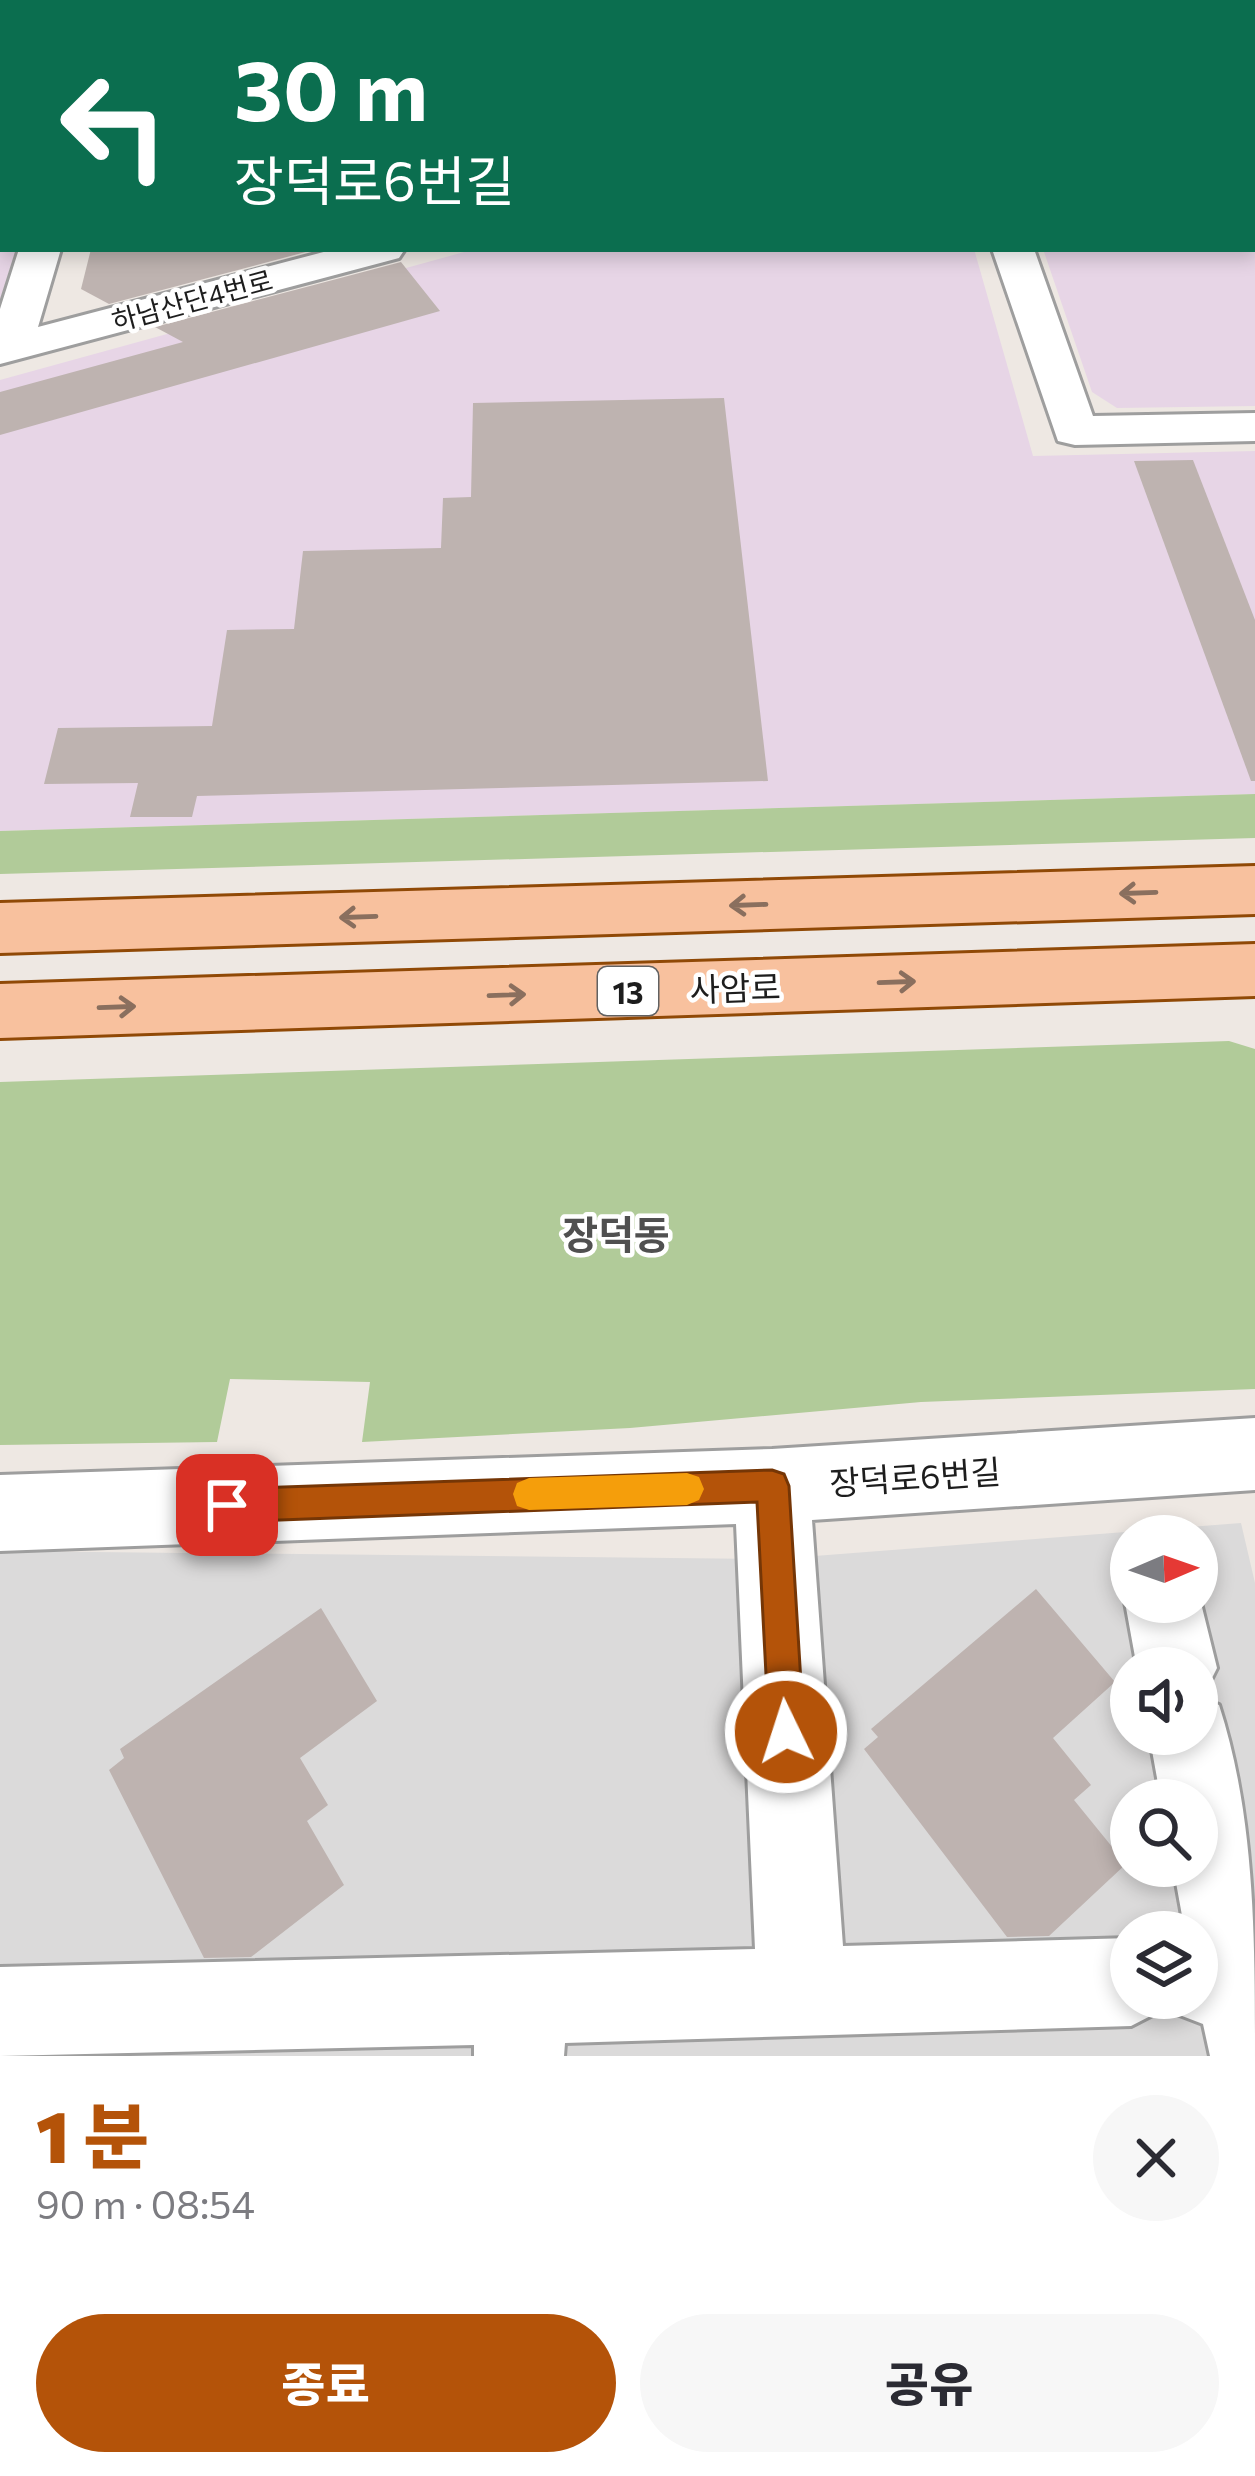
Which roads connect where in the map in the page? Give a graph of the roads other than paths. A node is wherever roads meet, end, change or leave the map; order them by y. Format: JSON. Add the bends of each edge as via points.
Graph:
{"nodes":[{"id":1,"x":39,"y":252,"type":"edge"},
{"id":2,"x":373,"y":252,"type":"edge"},
{"id":3,"x":1014,"y":252,"type":"edge"},
{"id":4,"x":5,"y":350,"type":"edge"},
{"id":5,"x":1255,"y":427,"type":"edge"},
{"id":6,"x":1255,"y":890,"type":"edge"},
{"id":7,"x":0,"y":928,"type":"edge"},
{"id":8,"x":1255,"y":970,"type":"edge"},
{"id":9,"x":0,"y":1011,"type":"edge"},
{"id":10,"x":1255,"y":1454,"type":"edge"},
{"id":11,"x":772,"y":1486,"type":"junction"},
{"id":12,"x":0,"y":1514,"type":"edge"},
{"id":13,"x":1193,"y":1755,"type":"edge"},
{"id":14,"x":1110,"y":1983,"type":"edge"},
{"id":15,"x":802,"y":1992,"type":"junction"},
{"id":16,"x":1230,"y":2005,"type":"edge"},
{"id":17,"x":0,"y":2012,"type":"edge"},
{"id":18,"x":519,"y":2028,"type":"edge"}],
"edges":[{"from":1,"to":4,"type":"street"},
{"from":2,"to":4,"type":"street","name":"하남산단4번로"},
{"from":3,"to":5,"type":"street","via":[[1075,431]]},
{"from":6,"to":7,"type":"main road","one_way":true},
{"from":9,"to":8,"type":"main road","name":"사암로","number":"13","one_way":true},
{"from":10,"to":11,"type":"street","name":"장덕로6번길"},
{"from":11,"to":12,"type":"street","name":"장덕로6번길"},
{"from":11,"to":15,"type":"street"},
{"from":13,"to":16,"type":"street"},
{"from":14,"to":15,"type":"street"},
{"from":15,"to":18,"type":"street"},
{"from":17,"to":18,"type":"street"}]}
